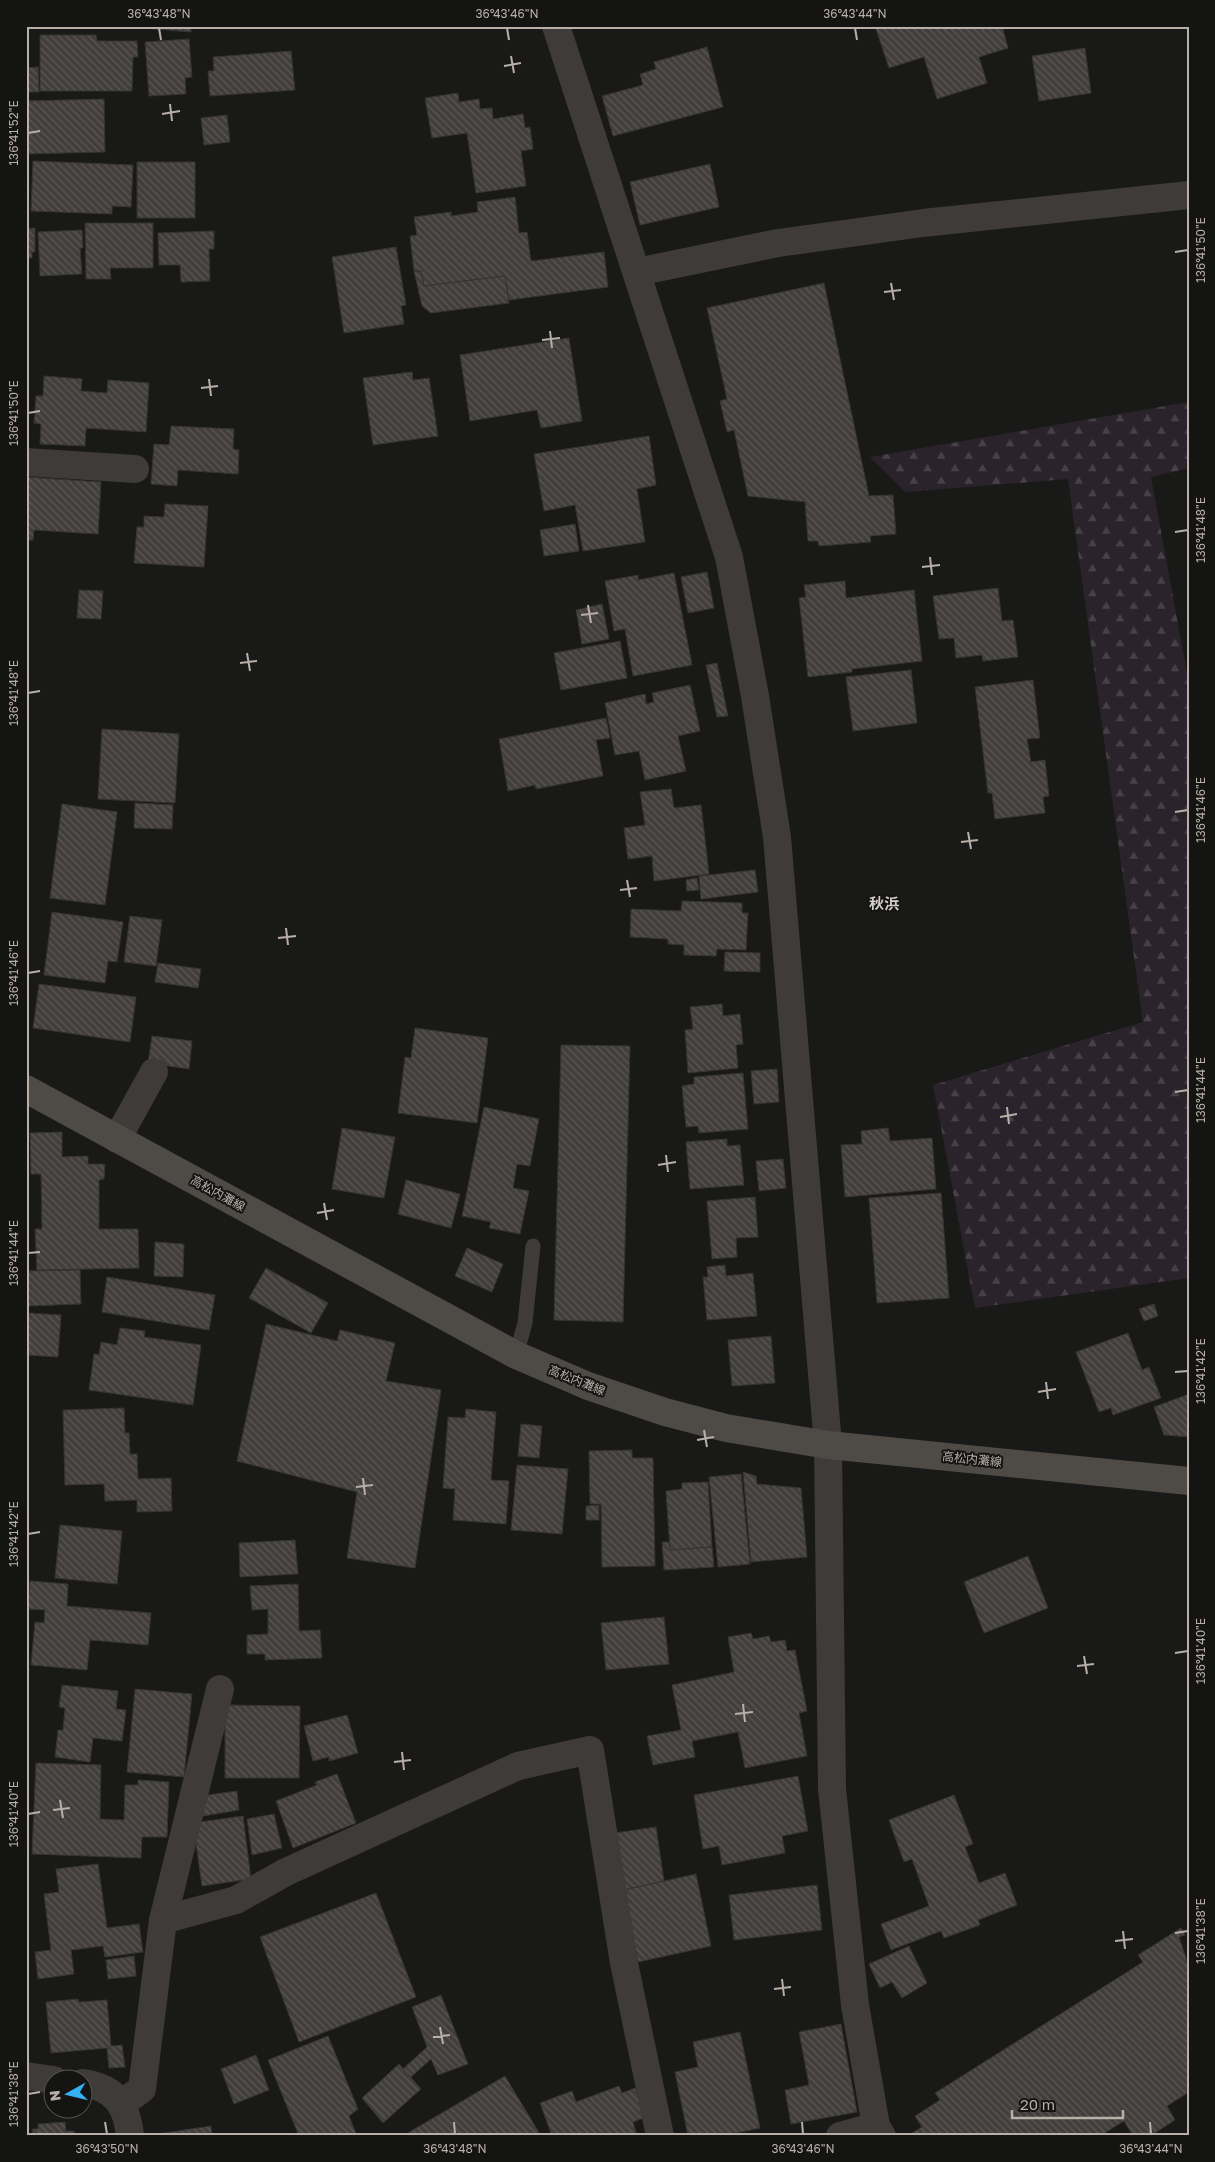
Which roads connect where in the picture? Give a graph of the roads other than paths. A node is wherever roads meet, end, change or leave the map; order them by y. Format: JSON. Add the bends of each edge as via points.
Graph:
{"nodes":[{"id":1,"x":556,"y":26,"type":"edge"},
{"id":2,"x":1189,"y":195,"type":"edge"},
{"id":3,"x":636,"y":272,"type":"junction"},
{"id":4,"x":26,"y":462,"type":"edge"},
{"id":5,"x":135,"y":469,"type":"dead end"},
{"id":6,"x":154,"y":1072,"type":"dead end"},
{"id":7,"x":26,"y":1089,"type":"edge"},
{"id":8,"x":117,"y":1139,"type":"junction"},
{"id":9,"x":533,"y":1246,"type":"dead end"},
{"id":10,"x":516,"y":1355,"type":"junction"},
{"id":11,"x":828,"y":1445,"type":"junction"},
{"id":12,"x":1189,"y":1481,"type":"edge"},
{"id":13,"x":220,"y":1689,"type":"dead end"},
{"id":14,"x":162,"y":1920,"type":"junction"},
{"id":15,"x":26,"y":2076,"type":"edge"},
{"id":16,"x":42,"y":2078,"type":"edge"},
{"id":17,"x":92,"y":2086,"type":"edge"},
{"id":18,"x":122,"y":2104,"type":"junction"},
{"id":19,"x":879,"y":2131,"type":"edge"},
{"id":20,"x":130,"y":2136,"type":"edge"},
{"id":21,"x":660,"y":2136,"type":"edge"},
{"id":22,"x":840,"y":2136,"type":"edge"}],
"edges":[{"from":1,"to":3,"type":"street"},
{"from":2,"to":3,"type":"street","via":[[913,224],[778,243]]},
{"from":3,"to":11,"type":"street","via":[[729,557],[755,696],[777,837]]},
{"from":4,"to":5,"type":"street"},
{"from":6,"to":8,"type":"street"},
{"from":7,"to":8,"type":"main road","name":"高松内灘線"},
{"from":8,"to":10,"type":"main road","name":"高松内灘線"},
{"from":9,"to":10,"type":"lane","via":[[525,1324]]},
{"from":10,"to":11,"type":"main road","name":"高松内灘線","via":[[588,1386],[664,1412],[726,1428]]},
{"from":11,"to":12,"type":"main road","name":"高松内灘線"},
{"from":11,"to":19,"type":"street","via":[[832,1789],[855,2005]]},
{"from":13,"to":14,"type":"street"},
{"from":14,"to":18,"type":"street","via":[[142,2089]]},
{"from":14,"to":21,"type":"street","via":[[236,1900],[286,1872],[518,1766],[590,1750],[624,1963]]},
{"from":15,"to":16,"type":"street"},
{"from":17,"to":18,"type":"street","via":[[104,2089]]},
{"from":18,"to":20,"type":"street","via":[[128,2117]]},
{"from":19,"to":22,"type":"street"}]}
